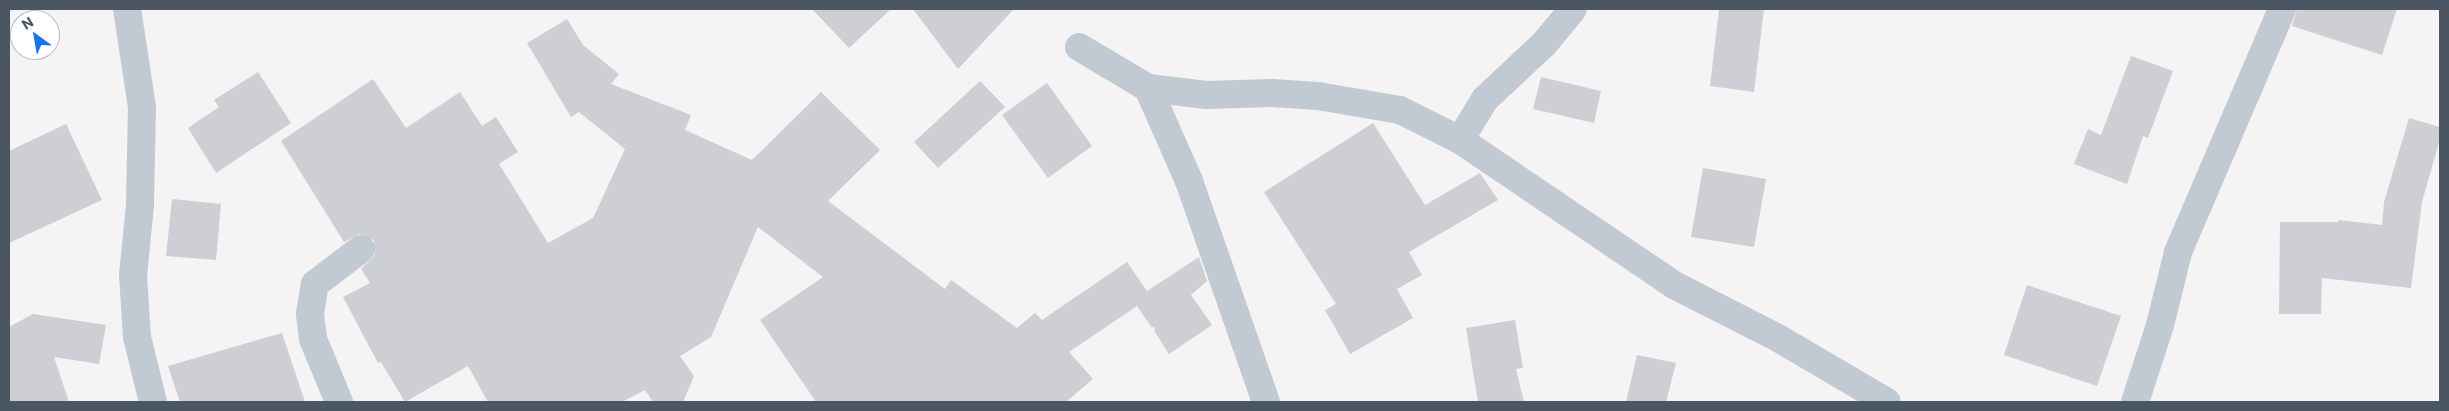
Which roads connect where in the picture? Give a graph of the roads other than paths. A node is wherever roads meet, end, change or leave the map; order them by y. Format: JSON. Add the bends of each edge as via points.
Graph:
{"nodes":[{"id":1,"x":127,"y":9,"type":"edge"},
{"id":2,"x":1573,"y":9,"type":"edge"},
{"id":3,"x":2282,"y":9,"type":"edge"},
{"id":4,"x":1079,"y":47,"type":"dead end"},
{"id":5,"x":1148,"y":88,"type":"junction"},
{"id":6,"x":1460,"y":140,"type":"junction"},
{"id":7,"x":361,"y":249,"type":"dead end"},
{"id":8,"x":153,"y":402,"type":"edge"},
{"id":9,"x":339,"y":402,"type":"edge"},
{"id":10,"x":1266,"y":402,"type":"edge"},
{"id":11,"x":1887,"y":402,"type":"edge"},
{"id":12,"x":2135,"y":402,"type":"edge"}],
"edges":[{"from":1,"to":8,"type":"street","via":[[142,107],[140,205],[133,275],[138,337]]},
{"from":2,"to":6,"type":"street","via":[[1544,44],[1485,99]]},
{"from":3,"to":12,"type":"street","via":[[2178,252],[2160,325]]},
{"from":4,"to":5,"type":"street"},
{"from":5,"to":6,"type":"street","via":[[1207,95],[1272,93],[1400,110]]},
{"from":5,"to":10,"type":"street","via":[[1189,181]]},
{"from":6,"to":11,"type":"street","via":[[1674,286],[1778,338]]},
{"from":7,"to":9,"type":"street","via":[[316,284],[310,314],[313,339]]}]}
